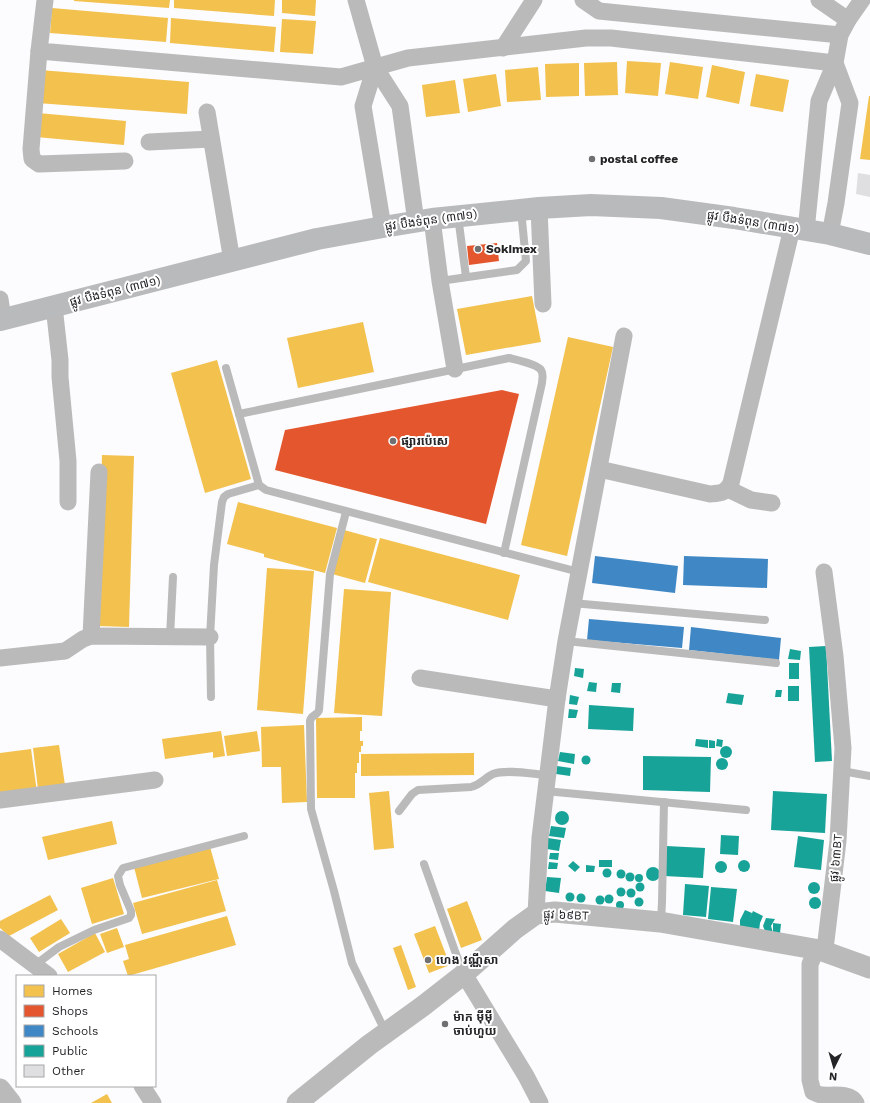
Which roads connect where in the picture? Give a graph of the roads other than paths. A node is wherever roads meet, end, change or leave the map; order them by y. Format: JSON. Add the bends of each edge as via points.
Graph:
{"nodes":[{"id":1,"x":46,"y":0,"type":"edge"},
{"id":2,"x":356,"y":0,"type":"edge"},
{"id":3,"x":534,"y":0,"type":"edge"},
{"id":4,"x":584,"y":0,"type":"edge"},
{"id":5,"x":819,"y":0,"type":"edge"},
{"id":6,"x":862,"y":0,"type":"edge"},
{"id":7,"x":844,"y":28,"type":"junction"},
{"id":8,"x":503,"y":48,"type":"junction"},
{"id":9,"x":39,"y":51,"type":"junction"},
{"id":10,"x":835,"y":63,"type":"junction"},
{"id":11,"x":375,"y":67,"type":"junction"},
{"id":12,"x":207,"y":112,"type":"dead end"},
{"id":13,"x":211,"y":139,"type":"junction"},
{"id":14,"x":149,"y":142,"type":"dead end"},
{"id":15,"x":125,"y":161,"type":"dead end"},
{"id":16,"x":530,"y":209,"type":"junction"},
{"id":17,"x":458,"y":215,"type":"junction"},
{"id":18,"x":424,"y":220,"type":"junction"},
{"id":19,"x":383,"y":227,"type":"junction"},
{"id":20,"x":799,"y":229,"type":"junction"},
{"id":21,"x":830,"y":234,"type":"junction"},
{"id":22,"x":870,"y":244,"type":"edge"},
{"id":23,"x":232,"y":261,"type":"junction"},
{"id":24,"x":466,"y":277,"type":"junction"},
{"id":25,"x":440,"y":281,"type":"junction"},
{"id":26,"x":543,"y":304,"type":"dead end"},
{"id":27,"x":54,"y":306,"type":"junction"},
{"id":28,"x":1,"y":313,"type":"edge"},
{"id":29,"x":624,"y":336,"type":"dead end"},
{"id":30,"x":226,"y":368,"type":"dead end"},
{"id":31,"x":455,"y":369,"type":"junction"},
{"id":32,"x":239,"y":414,"type":"junction"},
{"id":33,"x":599,"y":469,"type":"junction"},
{"id":34,"x":99,"y":472,"type":"dead end"},
{"id":35,"x":259,"y":485,"type":"junction"},
{"id":36,"x":728,"y":489,"type":"junction"},
{"id":37,"x":68,"y":502,"type":"dead end"},
{"id":38,"x":772,"y":503,"type":"dead end"},
{"id":39,"x":346,"y":512,"type":"junction"},
{"id":40,"x":504,"y":553,"type":"junction"},
{"id":41,"x":579,"y":572,"type":"junction"},
{"id":42,"x":824,"y":572,"type":"dead end"},
{"id":43,"x":173,"y":577,"type":"dead end"},
{"id":44,"x":572,"y":603,"type":"junction"},
{"id":45,"x":765,"y":620,"type":"dead end"},
{"id":46,"x":91,"y":636,"type":"junction"},
{"id":47,"x":170,"y":637,"type":"junction"},
{"id":48,"x":210,"y":637,"type":"junction"},
{"id":49,"x":566,"y":641,"type":"junction"},
{"id":50,"x":0,"y":658,"type":"edge"},
{"id":51,"x":776,"y":663,"type":"dead end"},
{"id":52,"x":420,"y":678,"type":"dead end"},
{"id":53,"x":212,"y":698,"type":"dead end"},
{"id":54,"x":557,"y":698,"type":"junction"},
{"id":55,"x":842,"y":771,"type":"junction"},
{"id":56,"x":870,"y":776,"type":"edge"},
{"id":57,"x":155,"y":780,"type":"dead end"},
{"id":58,"x":546,"y":783,"type":"junction"},
{"id":59,"x":0,"y":800,"type":"edge"},
{"id":60,"x":664,"y":802,"type":"junction"},
{"id":61,"x":746,"y":810,"type":"dead end"},
{"id":62,"x":399,"y":811,"type":"dead end"},
{"id":63,"x":244,"y":836,"type":"dead end"},
{"id":64,"x":424,"y":864,"type":"dead end"},
{"id":65,"x":536,"y":914,"type":"junction"},
{"id":66,"x":660,"y":922,"type":"junction"},
{"id":67,"x":0,"y":939,"type":"edge"},
{"id":68,"x":820,"y":950,"type":"junction"},
{"id":69,"x":35,"y":965,"type":"junction"},
{"id":70,"x":870,"y":968,"type":"edge"},
{"id":71,"x":464,"y":974,"type":"junction"},
{"id":72,"x":48,"y":975,"type":"edge"},
{"id":73,"x":386,"y":1033,"type":"junction"},
{"id":74,"x":143,"y":1087,"type":"edge"},
{"id":75,"x":0,"y":1089,"type":"edge"},
{"id":76,"x":11,"y":1103,"type":"edge"},
{"id":77,"x":153,"y":1103,"type":"edge"},
{"id":78,"x":297,"y":1103,"type":"edge"},
{"id":79,"x":540,"y":1103,"type":"edge"},
{"id":80,"x":856,"y":1103,"type":"edge"}],
"edges":[{"from":1,"to":9,"type":"street"},
{"from":2,"to":11,"type":"street"},
{"from":3,"to":8,"type":"street"},
{"from":4,"to":7,"type":"street","via":[[599,11]]},
{"from":5,"to":7,"type":"street"},
{"from":6,"to":7,"type":"street"},
{"from":7,"to":10,"type":"street"},
{"from":8,"to":10,"type":"street","via":[[586,38],[611,38]]},
{"from":8,"to":11,"type":"street","via":[[408,58]]},
{"from":9,"to":11,"type":"street","via":[[341,77]]},
{"from":9,"to":15,"type":"street","via":[[30,149],[32,159],[39,164]]},
{"from":10,"to":20,"type":"street","via":[[819,101]]},
{"from":10,"to":21,"type":"street","via":[[850,103]]},
{"from":11,"to":18,"type":"street","via":[[400,106]]},
{"from":11,"to":19,"type":"street","via":[[363,106]]},
{"from":12,"to":13,"type":"street"},
{"from":13,"to":14,"type":"street"},
{"from":13,"to":23,"type":"street"},
{"from":16,"to":17,"type":"main road","name":"ផ្លូវ បឹងទំពុន (៣៧១)"},
{"from":16,"to":20,"type":"main road","name":"ផ្លូវ បឹងទំពុន (៣៧១)","via":[[591,205],[661,208]]},
{"from":16,"to":24,"type":"lane","via":[[526,261],[517,270]]},
{"from":16,"to":26,"type":"street"},
{"from":17,"to":18,"type":"main road","name":"ផ្លូវ បឹងទំពុន (៣៧១)"},
{"from":17,"to":24,"type":"lane"},
{"from":18,"to":19,"type":"main road","name":"ផ្លូវ បឹងទំពុន (៣៧១)"},
{"from":18,"to":25,"type":"street"},
{"from":19,"to":23,"type":"main road","name":"ផ្លូវ បឹងទំពុន (៣៧១)"},
{"from":20,"to":21,"type":"main road","name":"ផ្លូវ បឹងទំពុន (៣៧១)"},
{"from":20,"to":36,"type":"street"},
{"from":21,"to":22,"type":"main road","name":"ផ្លូវ បឹងទំពុន (៣៧១)"},
{"from":23,"to":27,"type":"main road","name":"ផ្លូវ បឹងទំពុន (៣៧១)"},
{"from":24,"to":25,"type":"lane"},
{"from":25,"to":31,"type":"street"},
{"from":27,"to":28,"type":"main road","name":"ផ្លូវ បឹងទំពុន (៣៧១)"},
{"from":27,"to":37,"type":"street","via":[[68,461]]},
{"from":29,"to":33,"type":"street"},
{"from":30,"to":32,"type":"lane"},
{"from":31,"to":32,"type":"lane"},
{"from":31,"to":40,"type":"lane","via":[[509,358],[535,366],[541,370],[543,376]]},
{"from":32,"to":35,"type":"lane"},
{"from":33,"to":36,"type":"street","via":[[710,494]]},
{"from":33,"to":41,"type":"street"},
{"from":34,"to":46,"type":"street"},
{"from":35,"to":39,"type":"lane","via":[[266,490]]},
{"from":35,"to":48,"type":"lane","via":[[228,494],[222,502],[214,565]]},
{"from":36,"to":38,"type":"street","via":[[751,500]]},
{"from":39,"to":40,"type":"lane"},
{"from":39,"to":73,"type":"lane","via":[[330,574],[320,710],[310,721],[311,809],[352,963]]},
{"from":40,"to":41,"type":"lane"},
{"from":41,"to":44,"type":"street"},
{"from":42,"to":55,"type":"street","name":"ផ្លូវ ៦៣BT","via":[[839,699]]},
{"from":43,"to":47,"type":"lane"},
{"from":44,"to":45,"type":"lane"},
{"from":44,"to":49,"type":"street"},
{"from":46,"to":47,"type":"street"},
{"from":46,"to":50,"type":"street","via":[[65,652]]},
{"from":47,"to":48,"type":"street"},
{"from":48,"to":53,"type":"lane"},
{"from":49,"to":51,"type":"lane"},
{"from":49,"to":54,"type":"street"},
{"from":52,"to":54,"type":"street"},
{"from":54,"to":58,"type":"street"},
{"from":55,"to":56,"type":"lane"},
{"from":55,"to":68,"type":"street","name":"ផ្លូវ ៦៣BT","via":[[838,841],[827,933],[825,946]]},
{"from":57,"to":59,"type":"street"},
{"from":58,"to":60,"type":"lane"},
{"from":58,"to":62,"type":"lane","via":[[501,772],[471,787],[418,790]]},
{"from":58,"to":65,"type":"street"},
{"from":60,"to":61,"type":"lane"},
{"from":60,"to":66,"type":"lane"},
{"from":63,"to":69,"type":"lane","via":[[123,868],[118,876],[131,911],[129,918],[94,930],[59,947]]},
{"from":64,"to":71,"type":"lane"},
{"from":65,"to":66,"type":"street","name":"ផ្លូវ ៦៩BT","via":[[555,912]]},
{"from":65,"to":71,"type":"street","name":"ផ្លូវ ៦៩BT"},
{"from":66,"to":68,"type":"street","name":"ផ្លូវ ៦៩BT"},
{"from":67,"to":69,"type":"street"},
{"from":68,"to":70,"type":"street","name":"ផ្លូវ ៦៩BT"},
{"from":68,"to":80,"type":"street","name":"ផ្លូវ ៦៣BT","via":[[810,964],[810,1080],[813,1092],[845,1096]]},
{"from":69,"to":72,"type":"street"},
{"from":71,"to":73,"type":"street","name":"ផ្លូវ ៦៩BT"},
{"from":71,"to":79,"type":"street"},
{"from":73,"to":78,"type":"street","name":"ផ្លូវ ៦៩BT"},
{"from":74,"to":77,"type":"street"},
{"from":75,"to":76,"type":"street"}]}
